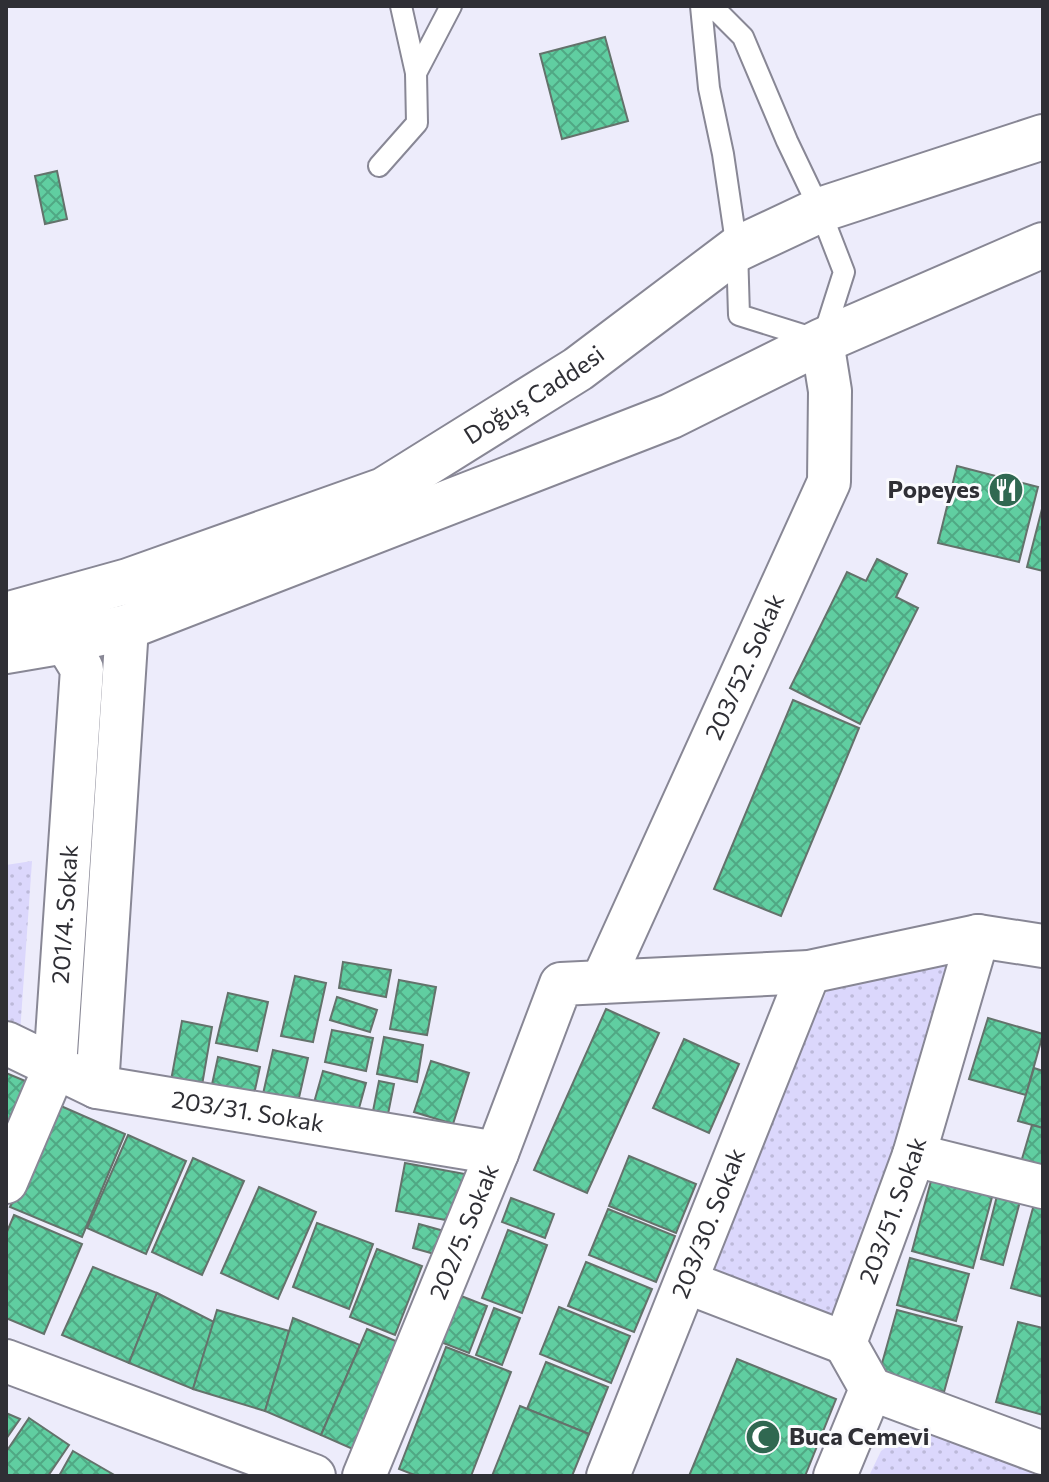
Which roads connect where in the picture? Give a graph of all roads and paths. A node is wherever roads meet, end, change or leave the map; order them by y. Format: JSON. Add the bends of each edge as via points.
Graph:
{"nodes":[{"id":1,"x":401,"y":6,"type":"edge"},
{"id":2,"x":451,"y":6,"type":"edge"},
{"id":3,"x":701,"y":6,"type":"edge"},
{"id":4,"x":712,"y":6,"type":"edge"},
{"id":5,"x":416,"y":73,"type":"junction"},
{"id":6,"x":1043,"y":137,"type":"edge"},
{"id":7,"x":379,"y":166,"type":"dead end"},
{"id":8,"x":820,"y":210,"type":"junction"},
{"id":9,"x":1043,"y":245,"type":"edge"},
{"id":10,"x":737,"y":249,"type":"junction"},
{"id":11,"x":822,"y":341,"type":"junction"},
{"id":12,"x":6,"y":615,"type":"edge"},
{"id":13,"x":127,"y":627,"type":"junction"},
{"id":14,"x":65,"y":641,"type":"junction"},
{"id":15,"x":6,"y":651,"type":"edge"},
{"id":16,"x":978,"y":936,"type":"junction"},
{"id":17,"x":1043,"y":946,"type":"edge"},
{"id":18,"x":809,"y":972,"type":"junction"},
{"id":19,"x":581,"y":983,"type":"junction"},
{"id":20,"x":6,"y":1043,"type":"edge"},
{"id":21,"x":55,"y":1067,"type":"junction"},
{"id":22,"x":97,"y":1087,"type":"junction"},
{"id":23,"x":497,"y":1153,"type":"junction"},
{"id":24,"x":914,"y":1155,"type":"junction"},
{"id":25,"x":6,"y":1182,"type":"edge"},
{"id":26,"x":1043,"y":1187,"type":"edge"},
{"id":27,"x":686,"y":1282,"type":"junction"},
{"id":28,"x":845,"y":1343,"type":"junction"},
{"id":29,"x":6,"y":1361,"type":"edge"},
{"id":30,"x":871,"y":1389,"type":"junction"},
{"id":31,"x":1043,"y":1453,"type":"edge"},
{"id":32,"x":314,"y":1476,"type":"edge"},
{"id":33,"x":364,"y":1476,"type":"edge"},
{"id":34,"x":608,"y":1476,"type":"edge"},
{"id":35,"x":835,"y":1476,"type":"edge"}],
"edges":[{"from":1,"to":5,"type":"lane"},
{"from":2,"to":5,"type":"lane"},
{"from":3,"to":10,"type":"lane","via":[[709,88]]},
{"from":4,"to":8,"type":"lane","via":[[743,37]]},
{"from":5,"to":7,"type":"lane","via":[[417,123]]},
{"from":6,"to":8,"type":"main road","name":"Doğuş Caddesi"},
{"from":8,"to":10,"type":"main road","name":"Doğuş Caddesi"},
{"from":8,"to":11,"type":"lane","via":[[844,272]]},
{"from":9,"to":11,"type":"main road"},
{"from":10,"to":11,"type":"lane","via":[[739,315]]},
{"from":10,"to":12,"type":"main road","name":"Doğuş Caddesi","via":[[578,369],[384,490],[128,581]]},
{"from":11,"to":13,"type":"main road","via":[[671,416]]},
{"from":11,"to":19,"type":"street","name":"203/52. Sokak","via":[[830,391],[829,482]]},
{"from":13,"to":14,"type":"main road"},
{"from":13,"to":22,"type":"street","name":"201/4. Sokak"},
{"from":14,"to":15,"type":"main road"},
{"from":14,"to":21,"type":"street","name":"201/4. Sokak","via":[[82,669]]},
{"from":16,"to":17,"type":"street"},
{"from":16,"to":18,"type":"street"},
{"from":16,"to":24,"type":"street","name":"203/51. Sokak"},
{"from":18,"to":19,"type":"street"},
{"from":18,"to":27,"type":"street","name":"203/30. Sokak"},
{"from":19,"to":23,"type":"street","name":"202/5. Sokak"},
{"from":20,"to":21,"type":"street","name":"203/31. Sokak"},
{"from":21,"to":22,"type":"street","name":"203/31. Sokak"},
{"from":21,"to":25,"type":"street","name":"201/4. Sokak"},
{"from":22,"to":23,"type":"street","name":"203/31. Sokak"},
{"from":23,"to":33,"type":"street","name":"202/5. Sokak"},
{"from":24,"to":26,"type":"street"},
{"from":24,"to":28,"type":"street","name":"203/51. Sokak"},
{"from":27,"to":28,"type":"street"},
{"from":27,"to":34,"type":"street","name":"203/30. Sokak"},
{"from":28,"to":30,"type":"street"},
{"from":29,"to":32,"type":"street"},
{"from":30,"to":31,"type":"street"},
{"from":30,"to":35,"type":"street"}]}
